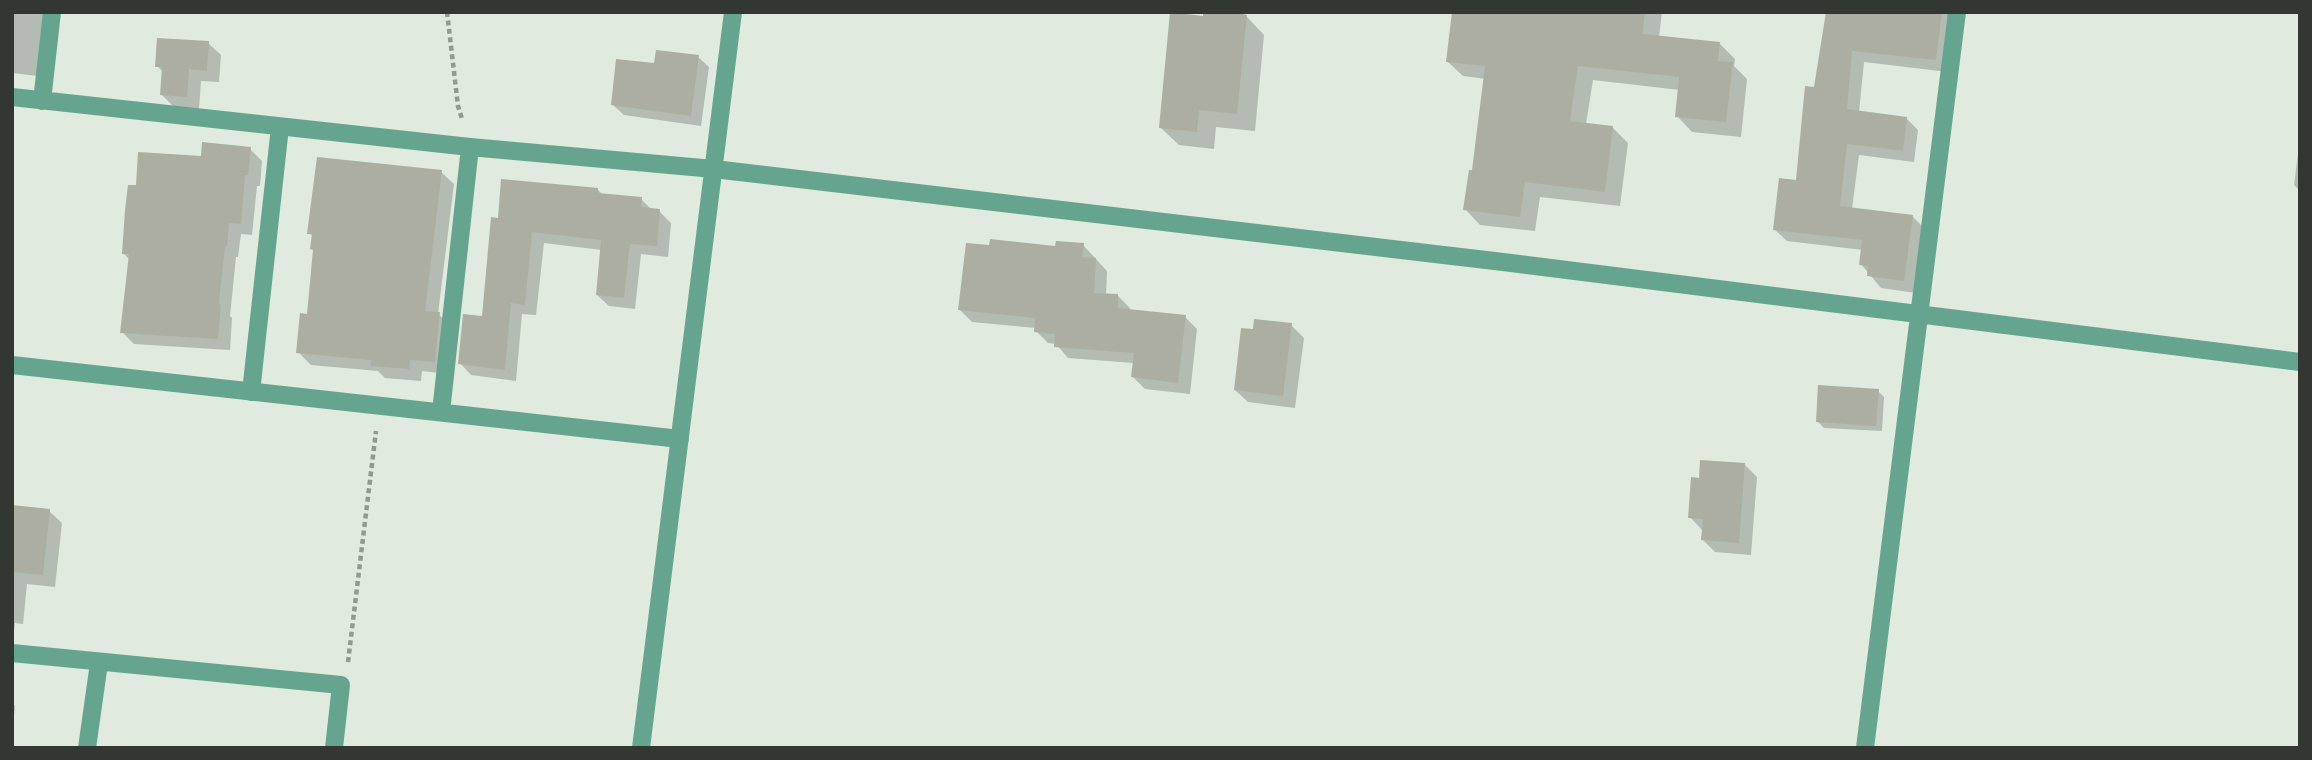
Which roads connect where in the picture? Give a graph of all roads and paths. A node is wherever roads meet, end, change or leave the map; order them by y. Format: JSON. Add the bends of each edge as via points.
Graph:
{"nodes":[{"id":1,"x":52,"y":12,"type":"edge"},
{"id":2,"x":447,"y":12,"type":"edge"},
{"id":3,"x":733,"y":12,"type":"edge"},
{"id":4,"x":1956,"y":12,"type":"edge"},
{"id":5,"x":12,"y":97,"type":"edge"},
{"id":6,"x":42,"y":101,"type":"junction"},
{"id":7,"x":281,"y":127,"type":"junction"},
{"id":8,"x":470,"y":148,"type":"junction"},
{"id":9,"x":714,"y":169,"type":"junction"},
{"id":10,"x":1921,"y":313,"type":"junction"},
{"id":11,"x":2300,"y":362,"type":"edge"},
{"id":12,"x":12,"y":365,"type":"edge"},
{"id":13,"x":251,"y":392,"type":"junction"},
{"id":14,"x":379,"y":406,"type":"junction"},
{"id":15,"x":441,"y":412,"type":"junction"},
{"id":16,"x":680,"y":439,"type":"junction"},
{"id":17,"x":12,"y":653,"type":"edge"},
{"id":18,"x":99,"y":663,"type":"junction"},
{"id":19,"x":341,"y":685,"type":"junction"},
{"id":20,"x":87,"y":748,"type":"edge"},
{"id":21,"x":334,"y":748,"type":"edge"},
{"id":22,"x":641,"y":748,"type":"edge"},
{"id":23,"x":1866,"y":748,"type":"edge"}],
"edges":[{"from":1,"to":6,"type":"street"},
{"from":2,"to":8,"type":"path","via":[[458,106]]},
{"from":3,"to":9,"type":"street"},
{"from":4,"to":10,"type":"street"},
{"from":5,"to":6,"type":"street"},
{"from":6,"to":7,"type":"street"},
{"from":7,"to":8,"type":"street"},
{"from":7,"to":13,"type":"street"},
{"from":8,"to":9,"type":"street"},
{"from":8,"to":15,"type":"street"},
{"from":9,"to":10,"type":"street"},
{"from":9,"to":16,"type":"street"},
{"from":10,"to":11,"type":"street"},
{"from":10,"to":23,"type":"street"},
{"from":12,"to":13,"type":"street"},
{"from":13,"to":14,"type":"street"},
{"from":14,"to":15,"type":"street"},
{"from":14,"to":19,"type":"path","via":[[349,659]]},
{"from":15,"to":16,"type":"street"},
{"from":16,"to":22,"type":"street"},
{"from":17,"to":18,"type":"street"},
{"from":18,"to":19,"type":"street"},
{"from":18,"to":20,"type":"street"},
{"from":19,"to":21,"type":"street"}]}
